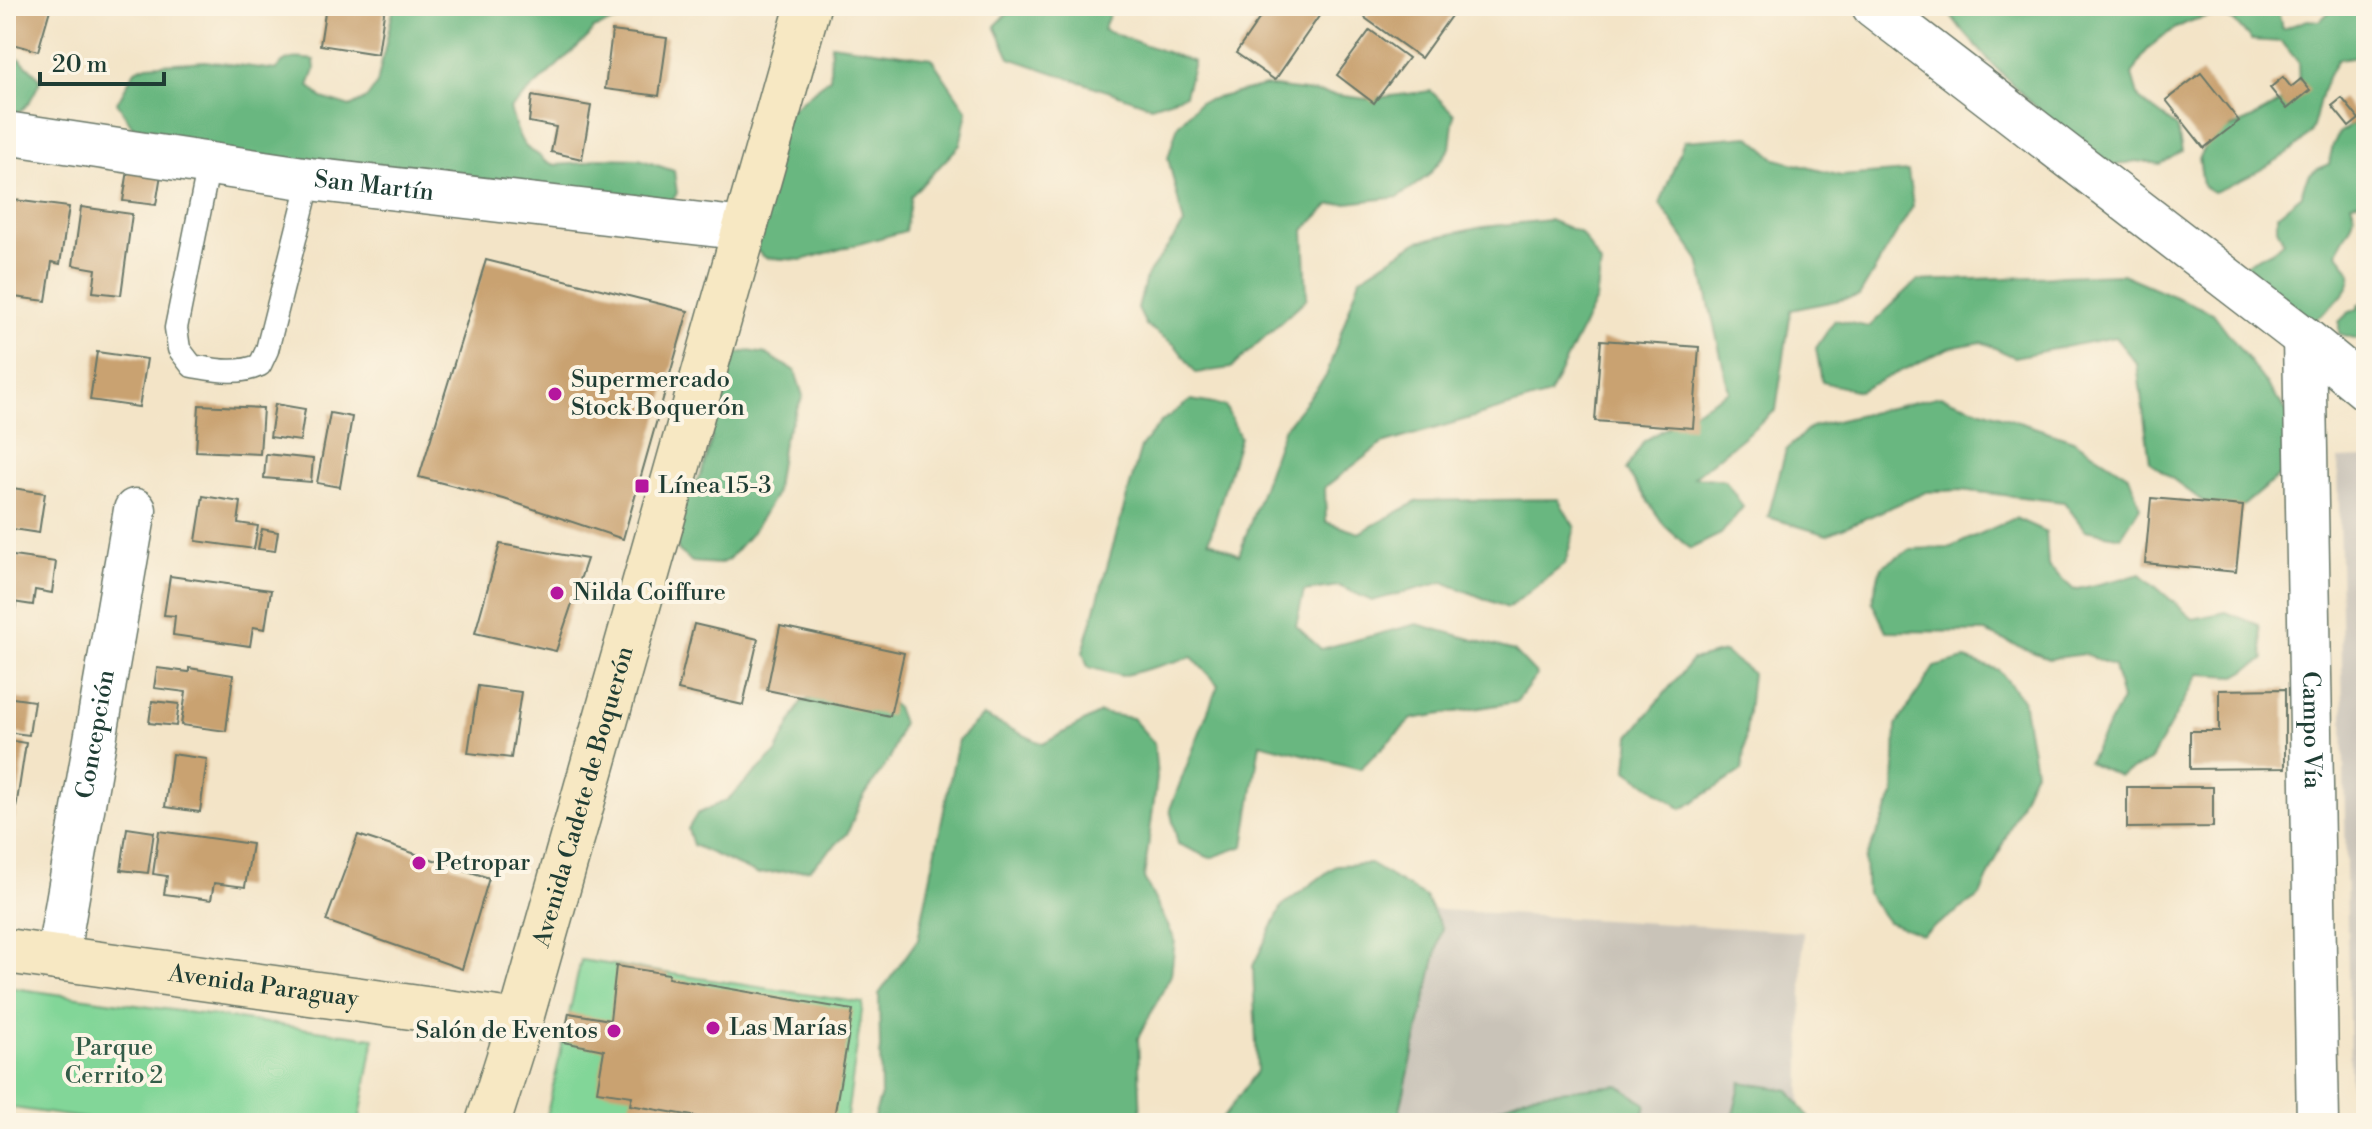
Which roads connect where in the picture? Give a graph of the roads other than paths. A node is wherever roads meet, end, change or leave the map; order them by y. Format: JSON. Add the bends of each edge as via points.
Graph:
{"nodes":[{"id":1,"x":808,"y":6,"type":"edge"},
{"id":2,"x":1873,"y":6,"type":"edge"},
{"id":3,"x":6,"y":133,"type":"edge"},
{"id":4,"x":209,"y":164,"type":"junction"},
{"id":5,"x":310,"y":179,"type":"junction"},
{"id":6,"x":745,"y":229,"type":"junction"},
{"id":7,"x":2304,"y":338,"type":"junction"},
{"id":8,"x":2366,"y":389,"type":"edge"},
{"id":9,"x":135,"y":510,"type":"dead end"},
{"id":10,"x":6,"y":951,"type":"edge"},
{"id":11,"x":57,"y":959,"type":"junction"},
{"id":12,"x":520,"y":1022,"type":"junction"},
{"id":13,"x":488,"y":1123,"type":"edge"},
{"id":14,"x":2318,"y":1123,"type":"edge"}],
"edges":[{"from":1,"to":6,"type":"main road","name":"Avenida Cadete de Boquerón"},
{"from":2,"to":7,"type":"street"},
{"from":3,"to":4,"type":"street","name":"San Martín"},
{"from":4,"to":5,"type":"street","name":"San Martín"},
{"from":4,"to":5,"type":"lane","via":[[176,328],[179,349],[192,366],[217,371],[245,372],[260,365]]},
{"from":5,"to":6,"type":"street","name":"San Martín"},
{"from":6,"to":12,"type":"main road","name":"Avenida Cadete de Boquerón"},
{"from":7,"to":8,"type":"street"},
{"from":7,"to":14,"type":"street","name":"Campo Vía"},
{"from":9,"to":11,"type":"street","name":"Concepción"},
{"from":10,"to":11,"type":"main road","name":"Avenida Paraguay"},
{"from":11,"to":12,"type":"main road","name":"Avenida Paraguay"},
{"from":12,"to":13,"type":"main road","name":"Avenida Cadete de Boquerón"}]}
